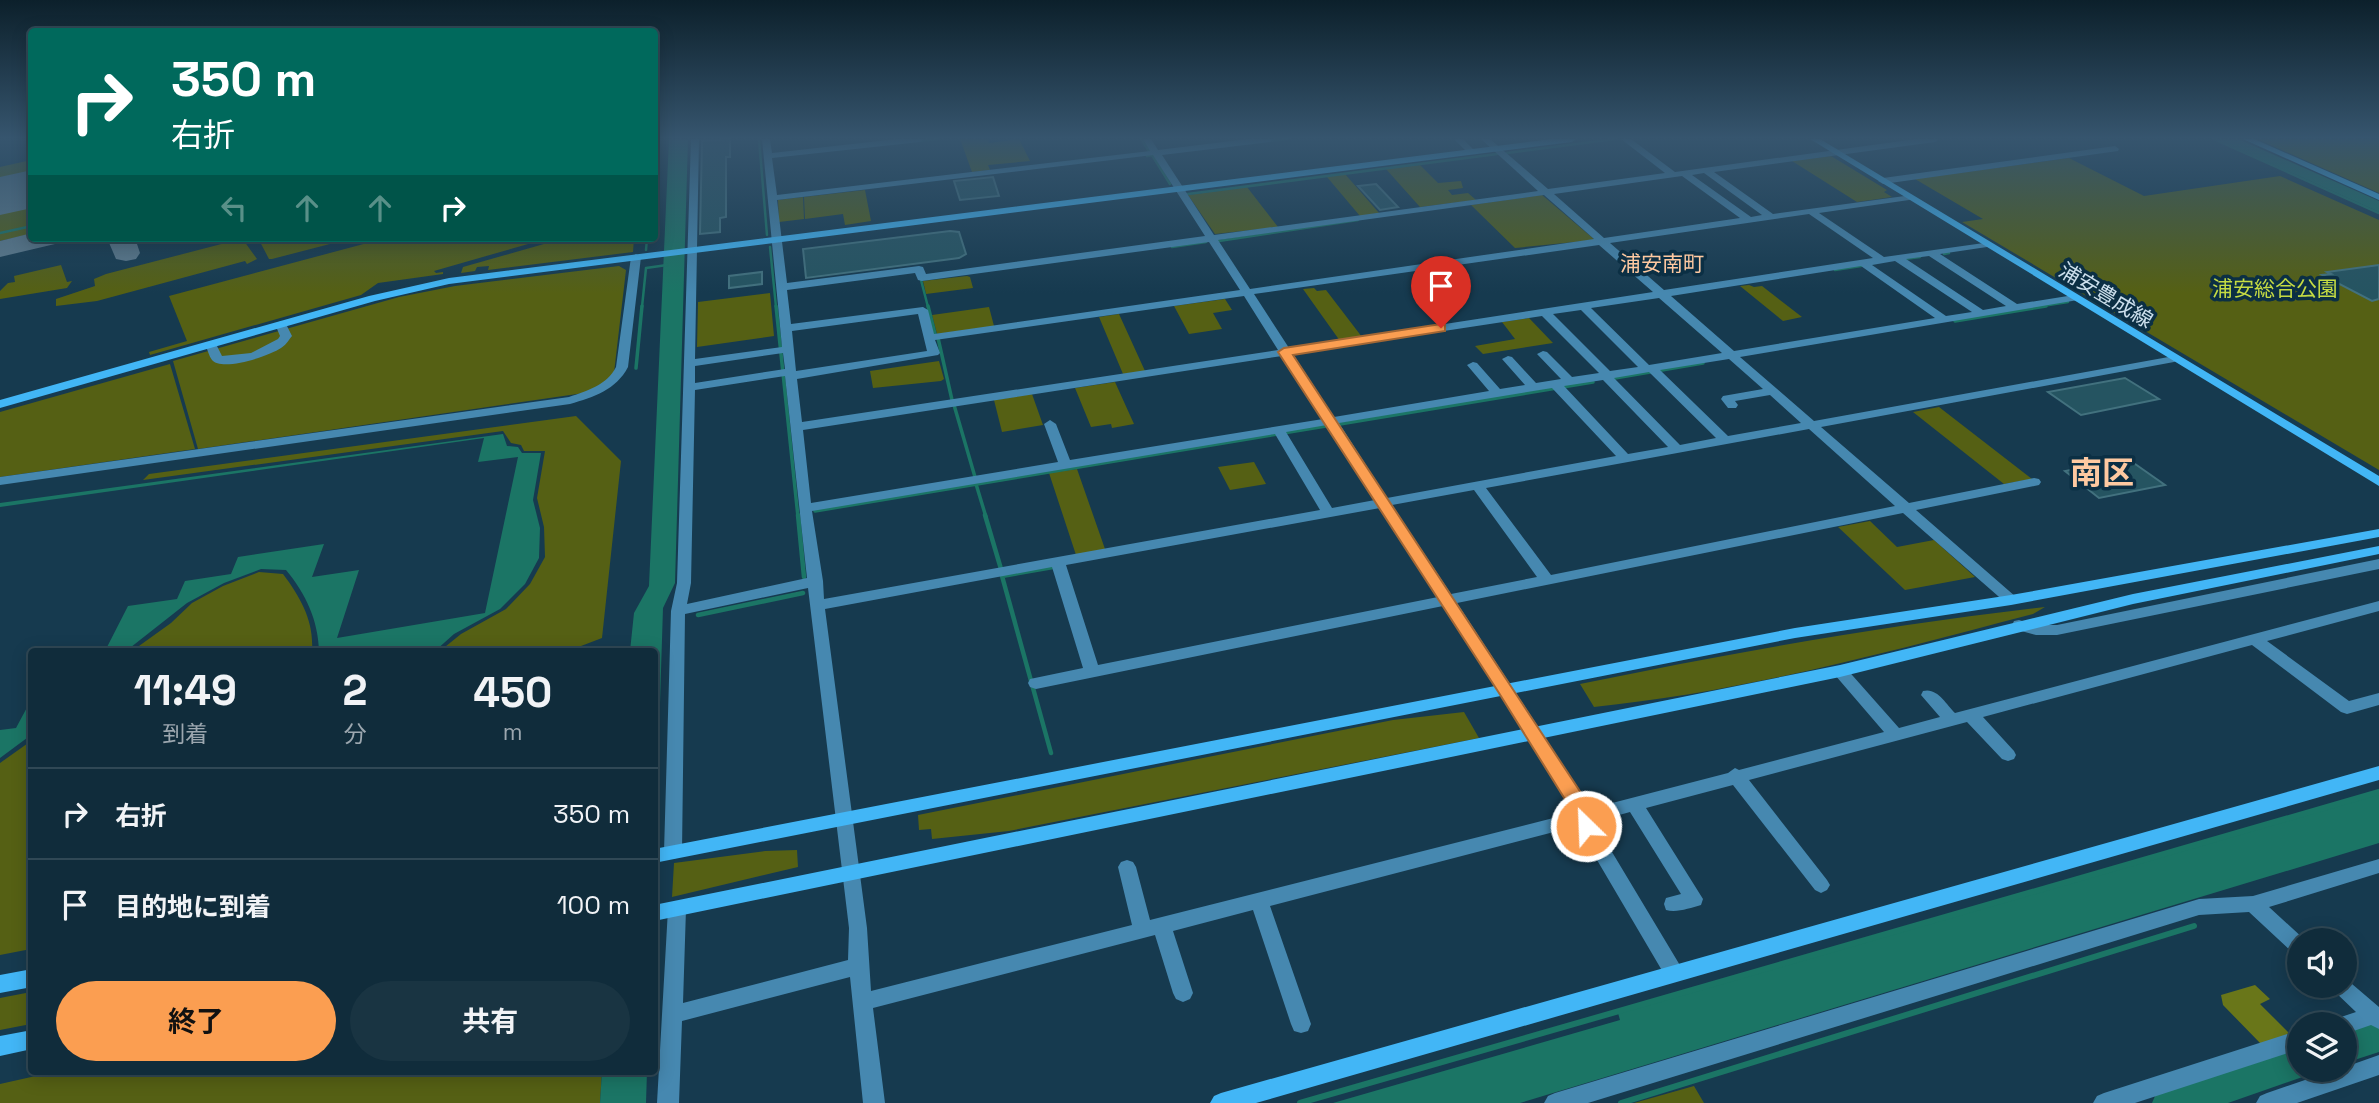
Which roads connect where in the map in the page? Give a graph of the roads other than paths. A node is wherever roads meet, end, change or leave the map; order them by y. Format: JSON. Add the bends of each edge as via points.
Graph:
{"nodes":[{"id":1,"x":693,"y":190,"type":"edge"},
{"id":2,"x":771,"y":190,"type":"edge"},
{"id":3,"x":836,"y":190,"type":"edge"},
{"id":4,"x":1167,"y":190,"type":"edge"},
{"id":5,"x":1180,"y":190,"type":"edge"},
{"id":6,"x":1556,"y":190,"type":"edge"},
{"id":7,"x":1703,"y":190,"type":"edge"},
{"id":8,"x":1733,"y":190,"type":"edge"},
{"id":9,"x":1898,"y":190,"type":"edge"},
{"id":10,"x":1545,"y":192,"type":"junction"},
{"id":11,"x":1909,"y":197,"type":"junction"},
{"id":12,"x":772,"y":198,"type":"junction"},
{"id":13,"x":1810,"y":211,"type":"junction"},
{"id":14,"x":1771,"y":217,"type":"junction"},
{"id":15,"x":1748,"y":220,"type":"junction"},
{"id":16,"x":777,"y":239,"type":"junction"},
{"id":17,"x":1211,"y":239,"type":"junction"},
{"id":18,"x":1602,"y":241,"type":"junction"},
{"id":19,"x":1987,"y":244,"type":"junction"},
{"id":20,"x":690,"y":251,"type":"junction"},
{"id":21,"x":1931,"y":253,"type":"junction"},
{"id":22,"x":635,"y":257,"type":"junction"},
{"id":23,"x":1897,"y":258,"type":"junction"},
{"id":24,"x":1882,"y":260,"type":"junction"},
{"id":25,"x":1863,"y":263,"type":"junction"},
{"id":26,"x":783,"y":286,"type":"junction"},
{"id":27,"x":1246,"y":292,"type":"junction"},
{"id":28,"x":1661,"y":294,"type":"junction"},
{"id":29,"x":2074,"y":298,"type":"junction"},
{"id":30,"x":1585,"y":307,"type":"junction"},
{"id":31,"x":2016,"y":308,"type":"junction"},
{"id":32,"x":1546,"y":313,"type":"junction"},
{"id":33,"x":1981,"y":313,"type":"junction"},
{"id":34,"x":1945,"y":320,"type":"junction"},
{"id":35,"x":281,"y":324,"type":"junction"},
{"id":36,"x":787,"y":328,"type":"junction"},
{"id":37,"x":929,"y":338,"type":"junction"},
{"id":38,"x":211,"y":344,"type":"junction"},
{"id":39,"x":782,"y":350,"type":"junction"},
{"id":40,"x":1284,"y":352,"type":"junction"},
{"id":41,"x":1543,"y":354,"type":"dead end"},
{"id":42,"x":1731,"y":355,"type":"junction"},
{"id":43,"x":1508,"y":359,"type":"dead end"},
{"id":44,"x":2175,"y":359,"type":"junction"},
{"id":45,"x":690,"y":363,"type":"junction"},
{"id":46,"x":1474,"y":365,"type":"dead end"},
{"id":47,"x":1652,"y":370,"type":"junction"},
{"id":48,"x":786,"y":374,"type":"junction"},
{"id":49,"x":1607,"y":378,"type":"junction"},
{"id":50,"x":1561,"y":385,"type":"junction"},
{"id":51,"x":690,"y":387,"type":"junction"},
{"id":52,"x":1534,"y":388,"type":"junction"},
{"id":53,"x":1773,"y":391,"type":"junction"},
{"id":54,"x":1497,"y":394,"type":"junction"},
{"id":55,"x":0,"y":404,"type":"edge"},
{"id":56,"x":1731,"y":405,"type":"dead end"},
{"id":57,"x":1332,"y":422,"type":"junction"},
{"id":58,"x":1049,"y":424,"type":"dead end"},
{"id":59,"x":1812,"y":425,"type":"junction"},
{"id":60,"x":797,"y":427,"type":"junction"},
{"id":61,"x":1281,"y":433,"type":"junction"},
{"id":62,"x":1726,"y":441,"type":"junction"},
{"id":63,"x":1678,"y":450,"type":"junction"},
{"id":64,"x":1625,"y":459,"type":"junction"},
{"id":65,"x":1066,"y":467,"type":"junction"},
{"id":66,"x":0,"y":481,"type":"edge"},
{"id":67,"x":2034,"y":482,"type":"dead end"},
{"id":68,"x":2379,"y":482,"type":"edge"},
{"id":69,"x":1479,"y":488,"type":"junction"},
{"id":70,"x":1385,"y":503,"type":"junction"},
{"id":71,"x":1907,"y":507,"type":"junction"},
{"id":72,"x":805,"y":508,"type":"junction"},
{"id":73,"x":1329,"y":513,"type":"junction"},
{"id":74,"x":2379,"y":533,"type":"edge"},
{"id":75,"x":2379,"y":550,"type":"edge"},
{"id":76,"x":1058,"y":563,"type":"junction"},
{"id":77,"x":2379,"y":564,"type":"edge"},
{"id":78,"x":1547,"y":580,"type":"junction"},
{"id":79,"x":816,"y":581,"type":"junction"},
{"id":80,"x":1448,"y":600,"type":"junction"},
{"id":81,"x":2011,"y":600,"type":"junction"},
{"id":82,"x":820,"y":605,"type":"junction"},
{"id":83,"x":2379,"y":606,"type":"edge"},
{"id":84,"x":678,"y":611,"type":"junction"},
{"id":85,"x":2019,"y":625,"type":"junction"},
{"id":86,"x":2253,"y":639,"type":"junction"},
{"id":87,"x":1092,"y":671,"type":"junction"},
{"id":88,"x":1840,"y":671,"type":"junction"},
{"id":89,"x":1036,"y":683,"type":"dead end"},
{"id":90,"x":1506,"y":689,"type":"junction"},
{"id":91,"x":1929,"y":695,"type":"dead end"},
{"id":92,"x":2379,"y":699,"type":"edge"},
{"id":93,"x":1970,"y":714,"type":"junction"},
{"id":94,"x":1951,"y":719,"type":"junction"},
{"id":95,"x":1534,"y":734,"type":"junction"},
{"id":96,"x":1895,"y":734,"type":"junction"},
{"id":97,"x":2008,"y":755,"type":"dead end"},
{"id":98,"x":2379,"y":773,"type":"edge"},
{"id":99,"x":1735,"y":775,"type":"junction"},
{"id":100,"x":1633,"y":804,"type":"junction"},
{"id":101,"x":1583,"y":818,"type":"junction"},
{"id":102,"x":843,"y":820,"type":"junction"},
{"id":103,"x":664,"y":854,"type":"edge"},
{"id":104,"x":2379,"y":866,"type":"edge"},
{"id":105,"x":1127,"y":867,"type":"dead end"},
{"id":106,"x":851,"y":872,"type":"junction"},
{"id":107,"x":1821,"y":885,"type":"dead end"},
{"id":108,"x":1259,"y":902,"type":"junction"},
{"id":109,"x":1673,"y":904,"type":"dead end"},
{"id":110,"x":2253,"y":904,"type":"junction"},
{"id":111,"x":664,"y":911,"type":"edge"},
{"id":112,"x":1163,"y":926,"type":"junction"},
{"id":113,"x":1143,"y":931,"type":"junction"},
{"id":114,"x":2287,"y":935,"type":"edge"},
{"id":115,"x":858,"y":966,"type":"junction"},
{"id":116,"x":1674,"y":973,"type":"junction"},
{"id":117,"x":28,"y":979,"type":"edge"},
{"id":118,"x":0,"y":984,"type":"edge"},
{"id":119,"x":1183,"y":993,"type":"dead end"},
{"id":120,"x":2355,"y":998,"type":"edge"},
{"id":121,"x":862,"y":1002,"type":"junction"},
{"id":122,"x":671,"y":1015,"type":"junction"},
{"id":123,"x":2376,"y":1018,"type":"edge"},
{"id":124,"x":2357,"y":1022,"type":"edge"},
{"id":125,"x":1301,"y":1024,"type":"dead end"},
{"id":126,"x":28,"y":1040,"type":"edge"},
{"id":127,"x":2287,"y":1043,"type":"edge"},
{"id":128,"x":0,"y":1045,"type":"edge"},
{"id":129,"x":2379,"y":1065,"type":"edge"},
{"id":130,"x":668,"y":1103,"type":"edge"},
{"id":131,"x":874,"y":1103,"type":"edge"},
{"id":132,"x":1221,"y":1103,"type":"edge"},
{"id":133,"x":1555,"y":1103,"type":"edge"},
{"id":134,"x":2104,"y":1103,"type":"edge"},
{"id":135,"x":2267,"y":1103,"type":"edge"}],
"edges":[{"from":1,"to":20,"type":"street"},
{"from":2,"to":12,"type":"street"},
{"from":3,"to":12,"type":"street"},
{"from":4,"to":16,"type":"street"},
{"from":5,"to":17,"type":"street"},
{"from":6,"to":10,"type":"street"},
{"from":7,"to":15,"type":"street"},
{"from":8,"to":14,"type":"street"},
{"from":9,"to":11,"type":"street","name":"浦安豊成線"},
{"from":10,"to":17,"type":"street"},
{"from":10,"to":18,"type":"street"},
{"from":11,"to":13,"type":"street"},
{"from":11,"to":19,"type":"street","name":"浦安豊成線"},
{"from":12,"to":16,"type":"street"},
{"from":13,"to":14,"type":"street"},
{"from":13,"to":24,"type":"street"},
{"from":14,"to":15,"type":"street"},
{"from":15,"to":18,"type":"street"},
{"from":16,"to":20,"type":"street"},
{"from":16,"to":26,"type":"street"},
{"from":17,"to":26,"type":"street","via":[[922,278],[919,269]]},
{"from":17,"to":27,"type":"street"},
{"from":18,"to":27,"type":"street"},
{"from":18,"to":28,"type":"street"},
{"from":19,"to":21,"type":"street"},
{"from":19,"to":29,"type":"street","name":"浦安豊成線"},
{"from":20,"to":22,"type":"street"},
{"from":20,"to":45,"type":"street"},
{"from":21,"to":23,"type":"street"},
{"from":21,"to":31,"type":"street"},
{"from":22,"to":35,"type":"street","via":[[439,283]]},
{"from":22,"to":66,"type":"street","via":[[622,367],[609,385],[590,394]]},
{"from":23,"to":24,"type":"street"},
{"from":23,"to":33,"type":"street"},
{"from":24,"to":25,"type":"street"},
{"from":25,"to":28,"type":"street"},
{"from":25,"to":34,"type":"street"},
{"from":26,"to":36,"type":"street"},
{"from":27,"to":37,"type":"street"},
{"from":27,"to":40,"type":"street"},
{"from":28,"to":30,"type":"street"},
{"from":28,"to":42,"type":"street"},
{"from":29,"to":31,"type":"street"},
{"from":29,"to":44,"type":"street","name":"浦安豊成線"},
{"from":30,"to":32,"type":"street"},
{"from":30,"to":47,"type":"street"},
{"from":31,"to":33,"type":"street"},
{"from":32,"to":40,"type":"street"},
{"from":32,"to":49,"type":"street"},
{"from":33,"to":34,"type":"street"},
{"from":34,"to":42,"type":"street"},
{"from":35,"to":38,"type":"street"},
{"from":35,"to":38,"type":"street","via":[[284,343],[249,356],[220,360]]},
{"from":36,"to":37,"type":"street","via":[[923,310]]},
{"from":36,"to":39,"type":"street"},
{"from":37,"to":48,"type":"street","via":[[934,353]]},
{"from":38,"to":55,"type":"street"},
{"from":39,"to":45,"type":"street"},
{"from":39,"to":48,"type":"street"},
{"from":40,"to":57,"type":"street"},
{"from":40,"to":60,"type":"street"},
{"from":41,"to":50,"type":"street"},
{"from":42,"to":47,"type":"street"},
{"from":42,"to":53,"type":"street"},
{"from":43,"to":52,"type":"street"},
{"from":44,"to":59,"type":"street"},
{"from":44,"to":68,"type":"street","name":"浦安豊成線"},
{"from":45,"to":51,"type":"street"},
{"from":46,"to":54,"type":"street"},
{"from":47,"to":49,"type":"street"},
{"from":47,"to":62,"type":"street"},
{"from":48,"to":51,"type":"street"},
{"from":48,"to":60,"type":"street"},
{"from":49,"to":50,"type":"street"},
{"from":49,"to":63,"type":"street"},
{"from":50,"to":52,"type":"street"},
{"from":50,"to":64,"type":"street"},
{"from":51,"to":84,"type":"street","via":[[684,583]]},
{"from":52,"to":54,"type":"street"},
{"from":53,"to":56,"type":"street","via":[[1727,399]]},
{"from":53,"to":59,"type":"street"},
{"from":54,"to":57,"type":"street"},
{"from":57,"to":61,"type":"street"},
{"from":57,"to":70,"type":"street"},
{"from":58,"to":65,"type":"street"},
{"from":59,"to":62,"type":"street"},
{"from":59,"to":71,"type":"street"},
{"from":60,"to":72,"type":"street"},
{"from":61,"to":65,"type":"street"},
{"from":61,"to":73,"type":"street"},
{"from":62,"to":63,"type":"street"},
{"from":63,"to":64,"type":"street"},
{"from":64,"to":69,"type":"street"},
{"from":65,"to":72,"type":"street"},
{"from":67,"to":71,"type":"street"},
{"from":69,"to":70,"type":"street"},
{"from":69,"to":78,"type":"street"},
{"from":70,"to":73,"type":"street"},
{"from":70,"to":80,"type":"street"},
{"from":71,"to":78,"type":"street"},
{"from":71,"to":81,"type":"street"},
{"from":72,"to":79,"type":"street"},
{"from":73,"to":76,"type":"street"},
{"from":74,"to":81,"type":"street"},
{"from":75,"to":85,"type":"street"},
{"from":76,"to":82,"type":"street"},
{"from":76,"to":87,"type":"street"},
{"from":77,"to":85,"type":"street","via":[[2057,630],[2036,631]]},
{"from":78,"to":80,"type":"street"},
{"from":79,"to":82,"type":"street"},
{"from":79,"to":84,"type":"street"},
{"from":80,"to":87,"type":"street"},
{"from":80,"to":90,"type":"street"},
{"from":81,"to":90,"type":"street","via":[[1795,633]]},
{"from":82,"to":102,"type":"street"},
{"from":83,"to":86,"type":"street"},
{"from":84,"to":103,"type":"street"},
{"from":85,"to":88,"type":"street"},
{"from":86,"to":92,"type":"street","via":[[2347,708]]},
{"from":86,"to":93,"type":"street"},
{"from":87,"to":89,"type":"street"},
{"from":88,"to":95,"type":"street"},
{"from":88,"to":96,"type":"street"},
{"from":90,"to":95,"type":"street"},
{"from":90,"to":102,"type":"street"},
{"from":91,"to":94,"type":"street"},
{"from":93,"to":94,"type":"street"},
{"from":93,"to":97,"type":"street"},
{"from":94,"to":96,"type":"street"},
{"from":95,"to":101,"type":"street"},
{"from":95,"to":106,"type":"street"},
{"from":96,"to":99,"type":"street"},
{"from":98,"to":116,"type":"street"},
{"from":99,"to":100,"type":"street"},
{"from":99,"to":107,"type":"street"},
{"from":100,"to":101,"type":"street"},
{"from":100,"to":109,"type":"street","via":[[1694,899]]},
{"from":101,"to":108,"type":"street"},
{"from":101,"to":116,"type":"street"},
{"from":102,"to":103,"type":"street"},
{"from":102,"to":106,"type":"street"},
{"from":104,"to":110,"type":"street"},
{"from":105,"to":113,"type":"street"},
{"from":106,"to":111,"type":"street"},
{"from":106,"to":115,"type":"street"},
{"from":108,"to":112,"type":"street"},
{"from":108,"to":125,"type":"street"},
{"from":110,"to":114,"type":"street"},
{"from":110,"to":133,"type":"street","via":[[2199,906]]},
{"from":111,"to":122,"type":"street"},
{"from":112,"to":113,"type":"street"},
{"from":112,"to":119,"type":"street"},
{"from":113,"to":121,"type":"street"},
{"from":115,"to":121,"type":"street"},
{"from":115,"to":122,"type":"street"},
{"from":116,"to":132,"type":"street"},
{"from":117,"to":118,"type":"street"},
{"from":120,"to":123,"type":"street"},
{"from":121,"to":131,"type":"street"},
{"from":122,"to":130,"type":"street"},
{"from":123,"to":124,"type":"street"},
{"from":126,"to":128,"type":"street"},
{"from":127,"to":134,"type":"street"},
{"from":129,"to":135,"type":"street"}]}
